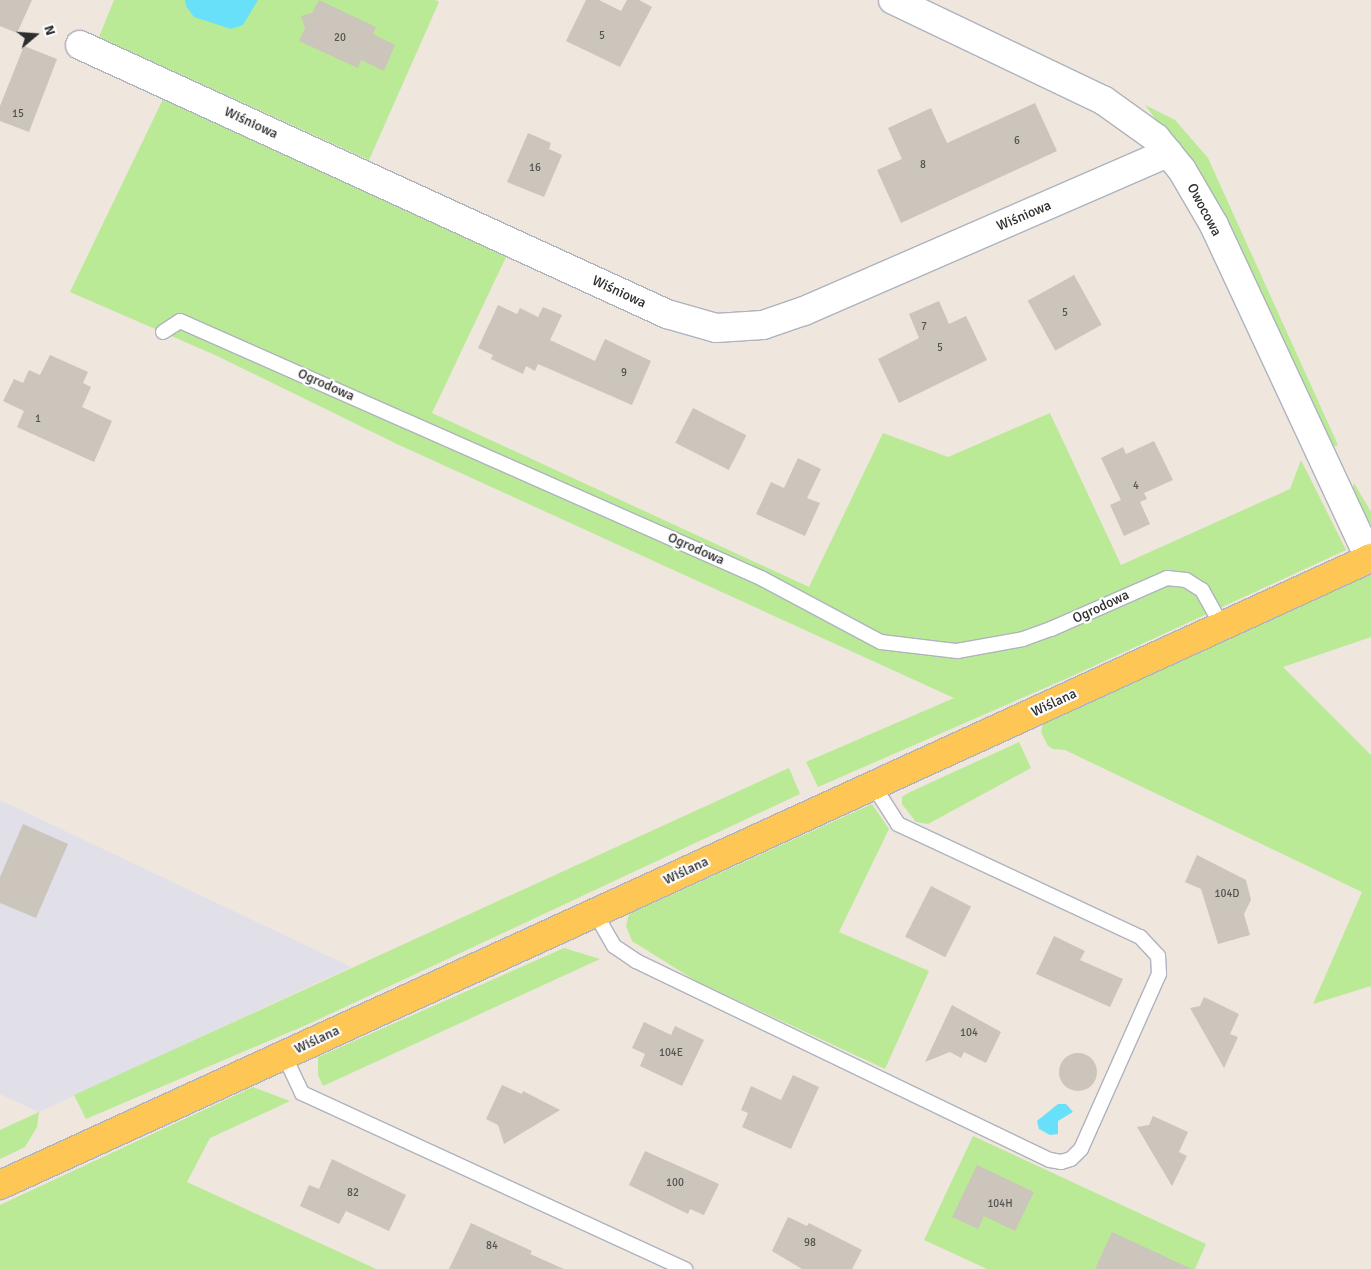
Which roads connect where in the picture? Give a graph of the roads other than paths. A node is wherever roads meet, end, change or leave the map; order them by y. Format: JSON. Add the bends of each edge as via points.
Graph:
{"nodes":[{"id":1,"x":893,"y":0,"type":"edge"},
{"id":2,"x":80,"y":45,"type":"dead end"},
{"id":3,"x":1168,"y":153,"type":"junction"},
{"id":4,"x":163,"y":332,"type":"dead end"},
{"id":5,"x":1370,"y":558,"type":"edge"},
{"id":6,"x":1222,"y":626,"type":"junction"},
{"id":7,"x":873,"y":786,"type":"junction"},
{"id":8,"x":594,"y":913,"type":"junction"},
{"id":9,"x":284,"y":1055,"type":"junction"},
{"id":10,"x":0,"y":1185,"type":"edge"},
{"id":11,"x":685,"y":1269,"type":"edge"}],
"edges":[{"from":1,"to":3,"type":"street","name":"Owocowa","via":[[1103,100],[1144,128]]},
{"from":2,"to":3,"type":"street","name":"Wiśniowa","via":[[667,314],[716,328],[763,325],[804,311]]},
{"from":3,"to":5,"type":"street","name":"Owocowa","via":[[1214,225]]},
{"from":4,"to":6,"type":"lane","name":"Ogrodowa","via":[[180,321],[761,578],[881,642],[957,651],[1022,639],[1065,624],[1166,578],[1186,580],[1202,590]]},
{"from":5,"to":6,"type":"main road","name":"Wiślana"},
{"from":6,"to":7,"type":"main road","name":"Wiślana"},
{"from":7,"to":8,"type":"main road","name":"Wiślana"},
{"from":7,"to":8,"type":"lane","via":[[898,824],[1140,937],[1158,956],[1160,974],[1081,1150],[1071,1159],[1050,1160],[636,962],[614,946]]},
{"from":8,"to":9,"type":"main road","name":"Wiślana"},
{"from":9,"to":10,"type":"main road","name":"Wiślana"},
{"from":9,"to":11,"type":"lane","via":[[302,1093]]}]}
